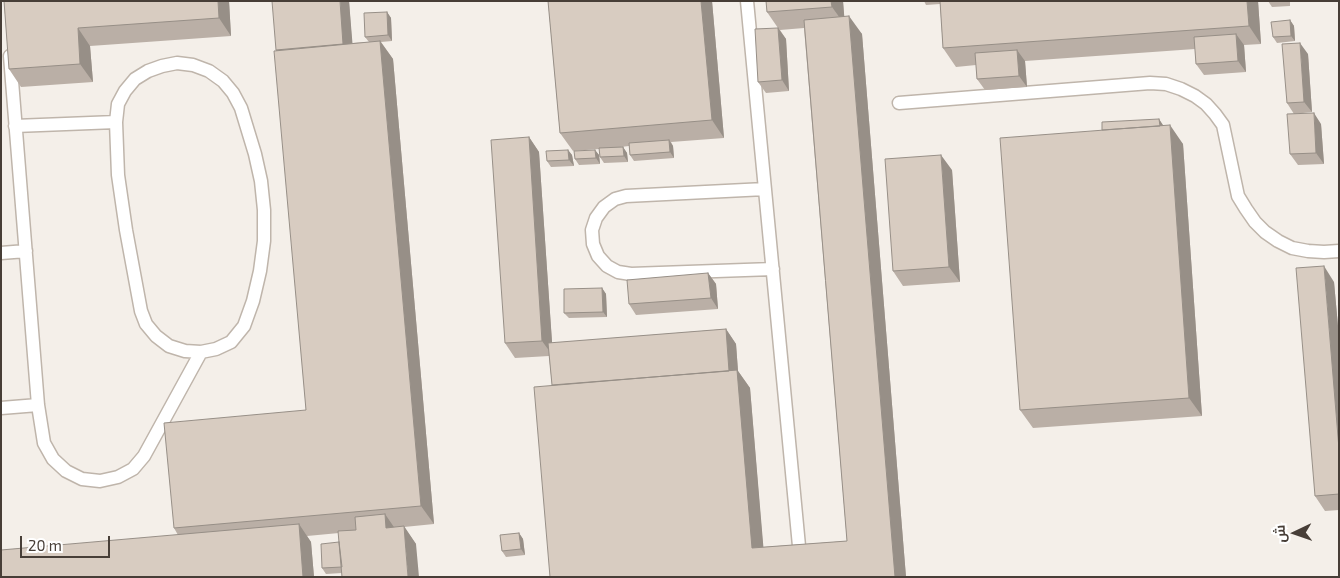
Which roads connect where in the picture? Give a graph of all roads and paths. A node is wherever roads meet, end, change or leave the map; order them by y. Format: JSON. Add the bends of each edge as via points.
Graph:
{"nodes":[{"id":1,"x":747,"y":1,"type":"edge"},
{"id":2,"x":8,"y":40,"type":"edge"},
{"id":3,"x":899,"y":103,"type":"dead end"},
{"id":4,"x":116,"y":122,"type":"junction"},
{"id":5,"x":15,"y":126,"type":"junction"},
{"id":6,"x":765,"y":189,"type":"junction"},
{"id":7,"x":26,"y":251,"type":"junction"},
{"id":8,"x":1339,"y":251,"type":"edge"},
{"id":9,"x":1,"y":253,"type":"edge"},
{"id":10,"x":772,"y":269,"type":"junction"},
{"id":11,"x":200,"y":352,"type":"junction"},
{"id":12,"x":38,"y":405,"type":"junction"},
{"id":13,"x":1,"y":408,"type":"edge"},
{"id":14,"x":799,"y":546,"type":"edge"}],
"edges":[{"from":1,"to":6,"type":"lane"},
{"from":2,"to":5,"type":"lane"},
{"from":3,"to":8,"type":"lane","via":[[1150,83],[1181,89],[1206,104],[1223,125],[1238,196],[1255,222],[1292,248]]},
{"from":4,"to":5,"type":"lane"},
{"from":4,"to":11,"type":"lane","via":[[118,175],[126,230],[146,324],[169,346]]},
{"from":4,"to":11,"type":"lane","via":[[118,104],[135,79],[148,71],[177,63],[209,71],[223,81],[241,108],[261,181],[264,241],[260,271],[244,326],[231,342]]},
{"from":5,"to":7,"type":"lane"},
{"from":6,"to":10,"type":"lane"},
{"from":6,"to":10,"type":"lane","via":[[615,199],[596,218],[592,230],[593,244],[607,266],[631,274]]},
{"from":7,"to":9,"type":"lane"},
{"from":7,"to":12,"type":"lane"},
{"from":10,"to":14,"type":"lane"},
{"from":11,"to":12,"type":"lane","via":[[144,456],[118,477],[100,481],[66,471],[44,444]]},
{"from":12,"to":13,"type":"lane"}]}
